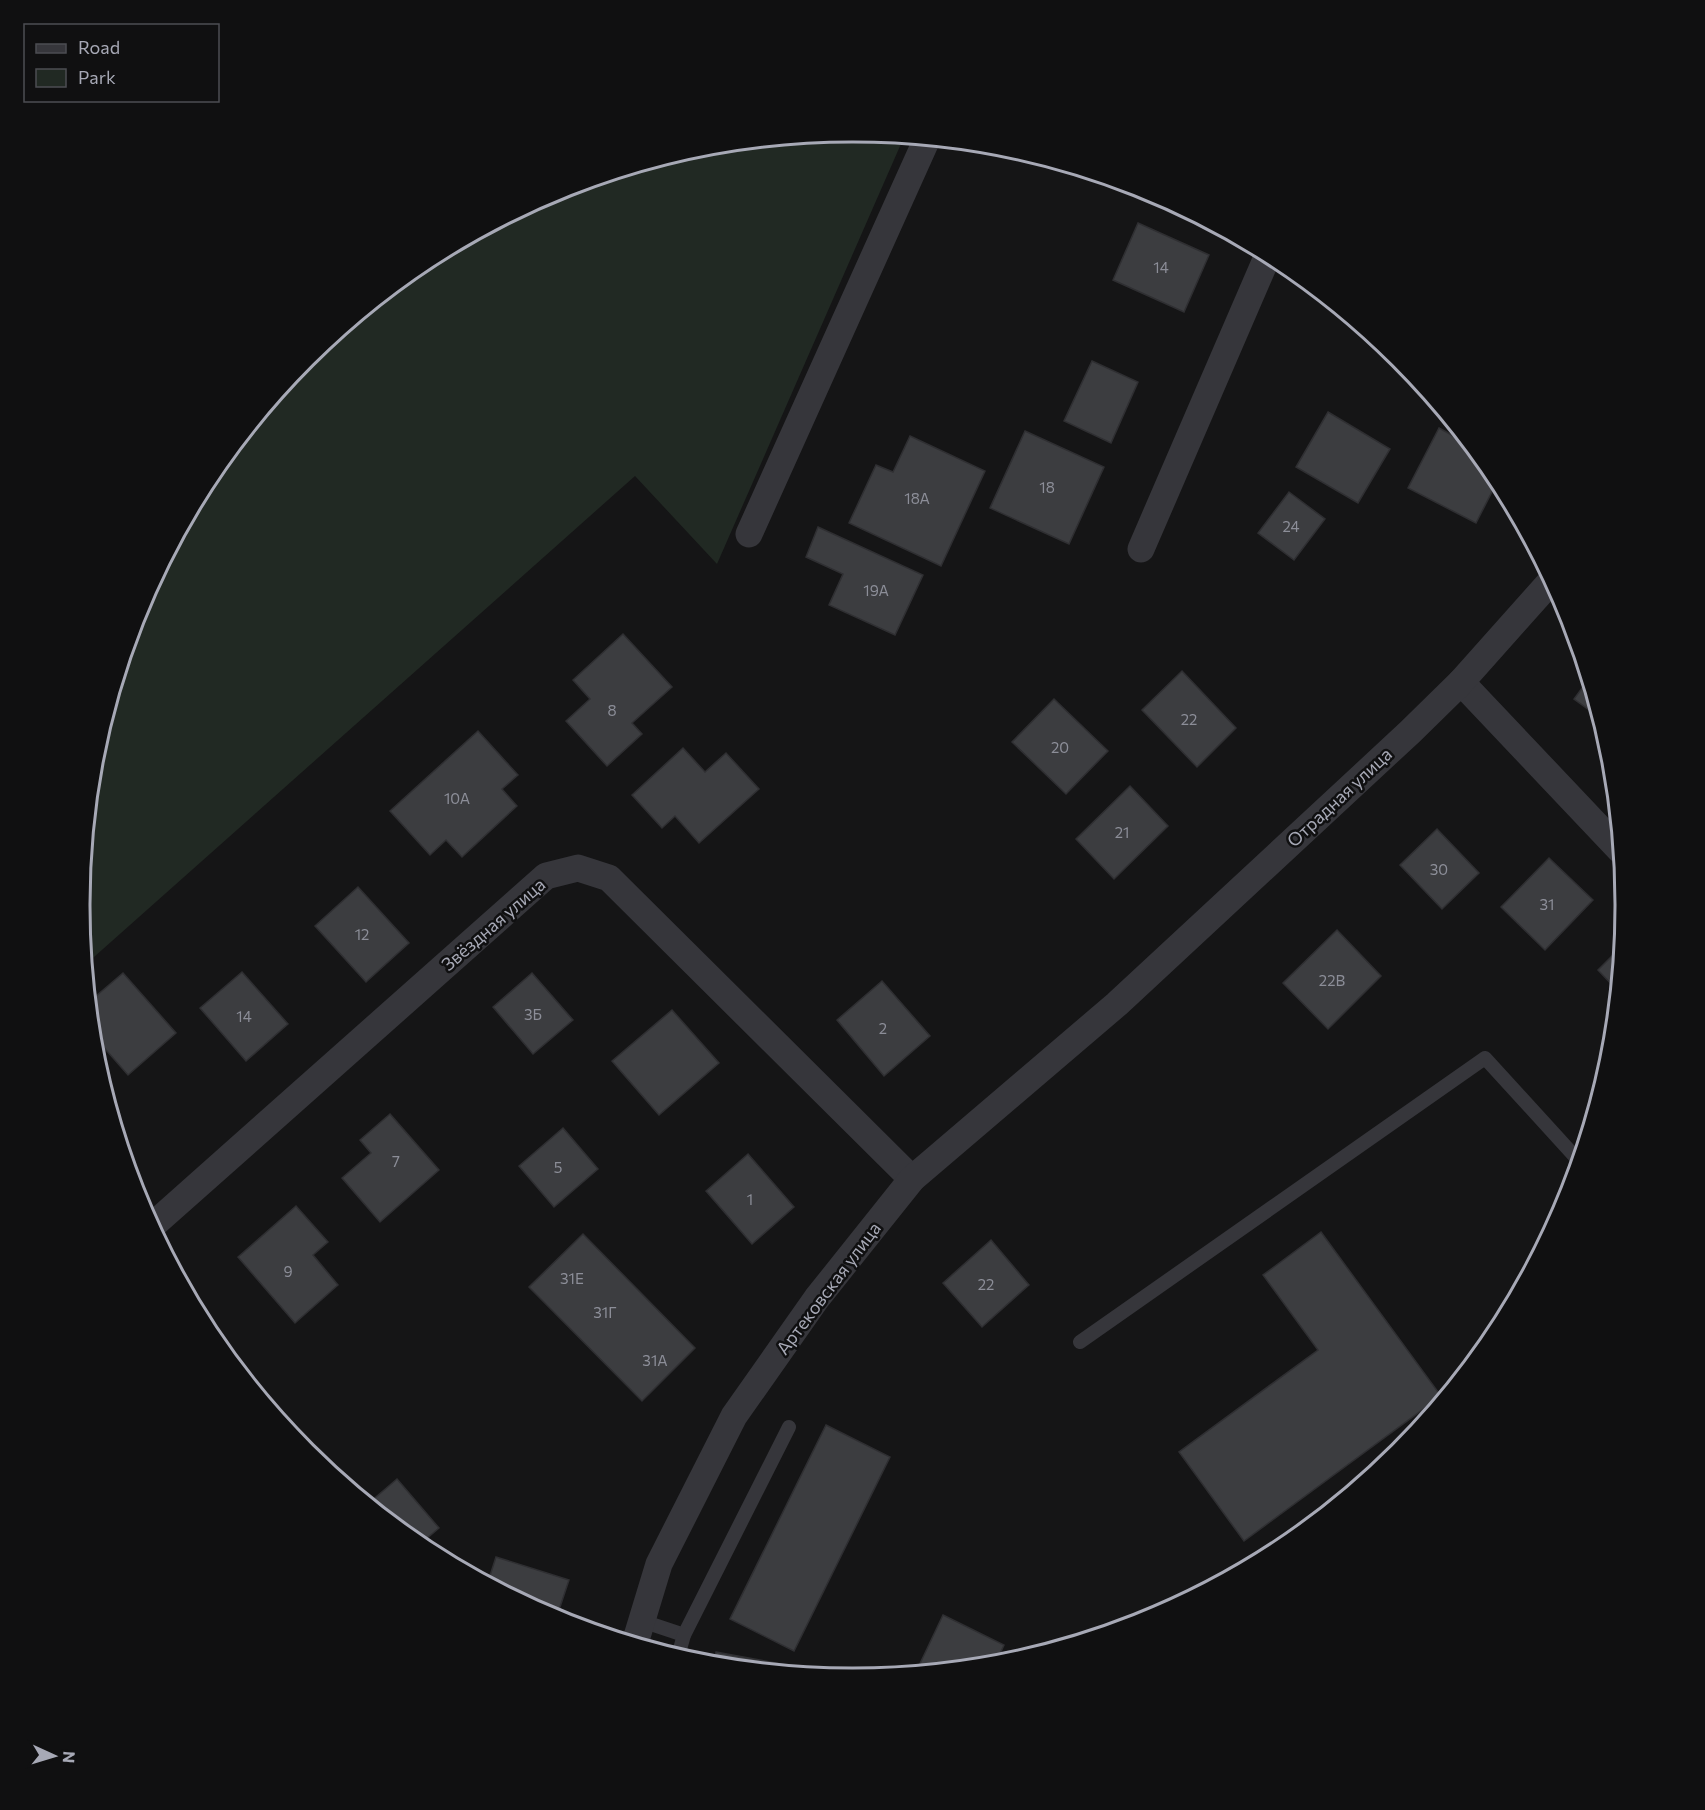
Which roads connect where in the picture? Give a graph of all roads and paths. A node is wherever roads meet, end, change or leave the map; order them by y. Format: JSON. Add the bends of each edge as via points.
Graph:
{"nodes":[{"id":1,"x":924,"y":146,"type":"edge"},
{"id":2,"x":1264,"y":264,"type":"edge"},
{"id":3,"x":749,"y":534,"type":"dead end"},
{"id":4,"x":1141,"y":549,"type":"dead end"},
{"id":5,"x":1545,"y":588,"type":"edge"},
{"id":6,"x":1461,"y":682,"type":"junction"},
{"id":7,"x":1612,"y":841,"type":"edge"},
{"id":8,"x":1118,"y":1004,"type":"joint"},
{"id":9,"x":1573,"y":1155,"type":"edge"},
{"id":10,"x":912,"y":1179,"type":"junction"},
{"id":11,"x":159,"y":1220,"type":"edge"},
{"id":12,"x":1080,"y":1342,"type":"dead end"},
{"id":13,"x":789,"y":1427,"type":"dead end"},
{"id":14,"x":638,"y":1632,"type":"edge"},
{"id":15,"x":684,"y":1635,"type":"junction"},
{"id":16,"x":680,"y":1648,"type":"edge"}],
"edges":[{"from":1,"to":3,"type":"street"},
{"from":2,"to":4,"type":"street"},
{"from":5,"to":6,"type":"street","name":"Отрадная улица"},
{"from":6,"to":7,"type":"street"},
{"from":6,"to":8,"type":"street","name":"Отрадная улица"},
{"from":8,"to":10,"type":"street","name":"Артековская улица"},
{"from":9,"to":12,"type":"lane","via":[[1485,1058]]},
{"from":10,"to":11,"type":"street","name":"Звёздная улица","via":[[609,878],[578,868],[546,876]]},
{"from":10,"to":14,"type":"street","name":"Артековская улица","via":[[817,1298],[734,1416],[659,1564]]},
{"from":13,"to":15,"type":"lane"},
{"from":14,"to":15,"type":"lane"},
{"from":15,"to":16,"type":"lane"}]}
